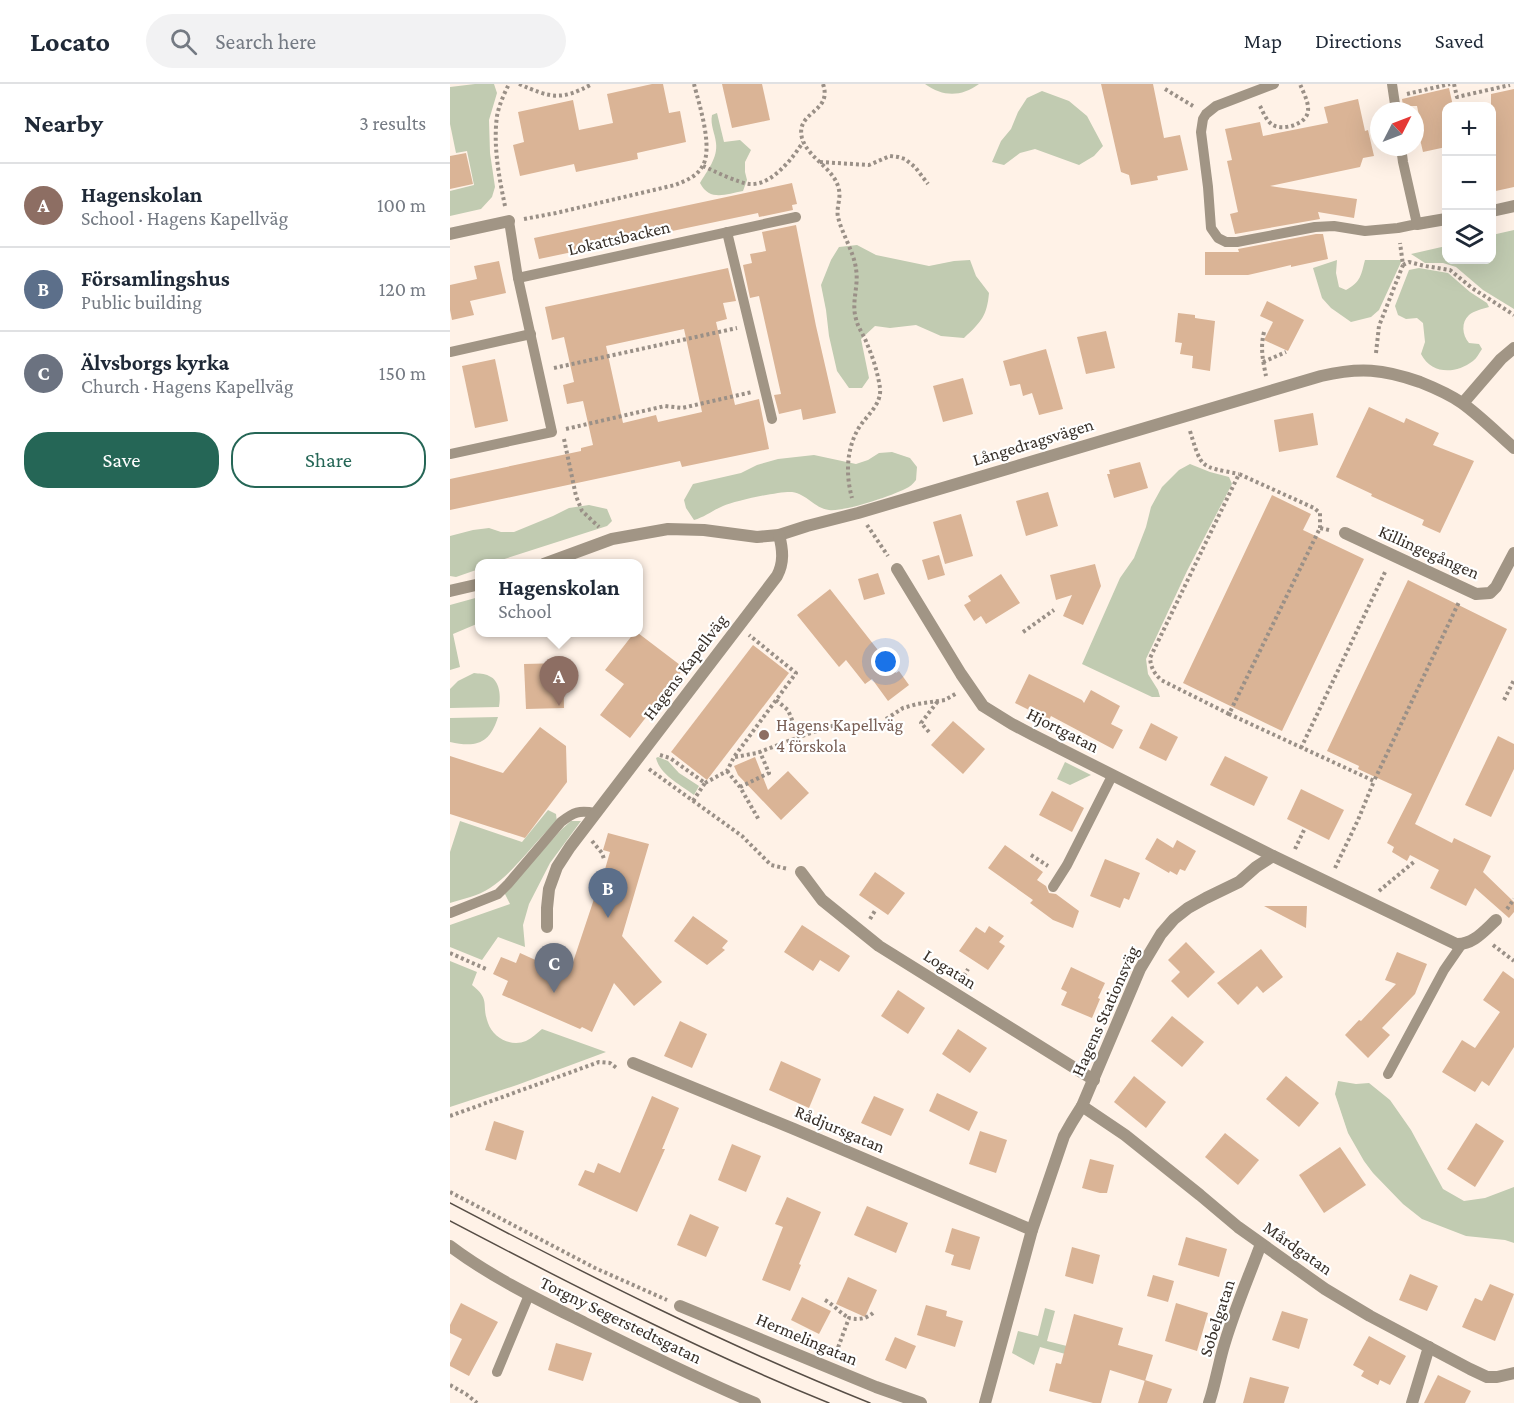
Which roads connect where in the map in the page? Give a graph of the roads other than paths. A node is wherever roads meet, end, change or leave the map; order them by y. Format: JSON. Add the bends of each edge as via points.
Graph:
{"nodes":[{"id":1,"x":1274,"y":84,"type":"edge"},
{"id":2,"x":1392,"y":84,"type":"edge"},
{"id":3,"x":1395,"y":102,"type":"edge"},
{"id":4,"x":1402,"y":156,"type":"edge"},
{"id":5,"x":1514,"y":206,"type":"edge"},
{"id":6,"x":1496,"y":210,"type":"edge"},
{"id":7,"x":796,"y":217,"type":"dead end"},
{"id":8,"x":1442,"y":220,"type":"edge"},
{"id":9,"x":509,"y":221,"type":"joint"},
{"id":10,"x":1417,"y":224,"type":"junction"},
{"id":11,"x":727,"y":232,"type":"junction"},
{"id":12,"x":450,"y":234,"type":"edge"},
{"id":13,"x":518,"y":278,"type":"junction"},
{"id":14,"x":531,"y":333,"type":"junction"},
{"id":15,"x":1514,"y":348,"type":"edge"},
{"id":16,"x":450,"y":351,"type":"edge"},
{"id":17,"x":1463,"y":403,"type":"junction"},
{"id":18,"x":772,"y":419,"type":"dead end"},
{"id":19,"x":1514,"y":448,"type":"edge"},
{"id":20,"x":450,"y":454,"type":"edge"},
{"id":21,"x":1345,"y":533,"type":"road end"},
{"id":22,"x":779,"y":535,"type":"junction"},
{"id":23,"x":1514,"y":554,"type":"edge"},
{"id":24,"x":558,"y":559,"type":"edge"},
{"id":25,"x":897,"y":569,"type":"road end"},
{"id":26,"x":475,"y":585,"type":"edge"},
{"id":27,"x":450,"y":591,"type":"edge"},
{"id":28,"x":1112,"y":776,"type":"junction"},
{"id":29,"x":595,"y":813,"type":"junction"},
{"id":30,"x":1273,"y":856,"type":"junction"},
{"id":31,"x":801,"y":872,"type":"road end"},
{"id":32,"x":1053,"y":887,"type":"dead end"},
{"id":33,"x":450,"y":913,"type":"edge"},
{"id":34,"x":1496,"y":920,"type":"dead end"},
{"id":35,"x":547,"y":927,"type":"dead end"},
{"id":36,"x":1462,"y":944,"type":"junction"},
{"id":37,"x":633,"y":1063,"type":"dead end"},
{"id":38,"x":1388,"y":1074,"type":"dead end"},
{"id":39,"x":1094,"y":1080,"type":"junction"},
{"id":40,"x":1082,"y":1106,"type":"junction"},
{"id":41,"x":1032,"y":1230,"type":"junction"},
{"id":42,"x":1261,"y":1244,"type":"junction"},
{"id":43,"x":450,"y":1246,"type":"edge"},
{"id":44,"x":450,"y":1257,"type":"edge"},
{"id":45,"x":474,"y":1264,"type":"junction"},
{"id":46,"x":529,"y":1295,"type":"junction"},
{"id":47,"x":680,"y":1306,"type":"road end"},
{"id":48,"x":1429,"y":1347,"type":"junction"},
{"id":49,"x":497,"y":1372,"type":"dead end"},
{"id":50,"x":1514,"y":1373,"type":"edge"},
{"id":51,"x":755,"y":1403,"type":"edge"},
{"id":52,"x":921,"y":1403,"type":"edge"},
{"id":53,"x":985,"y":1403,"type":"edge"},
{"id":54,"x":1209,"y":1403,"type":"edge"},
{"id":55,"x":1412,"y":1403,"type":"edge"}],
"edges":[{"from":1,"to":10,"type":"lane","via":[[1216,106],[1203,119],[1208,206],[1211,228],[1218,238],[1237,242],[1315,227],[1365,231]]},
{"from":2,"to":3,"type":"lane"},
{"from":4,"to":10,"type":"lane"},
{"from":5,"to":6,"type":"street"},
{"from":7,"to":11,"type":"lane","name":"Lokattsbacken"},
{"from":8,"to":10,"type":"street"},
{"from":9,"to":12,"type":"street"},
{"from":9,"to":13,"type":"lane"},
{"from":11,"to":13,"type":"lane","name":"Lokattsbacken"},
{"from":11,"to":18,"type":"lane"},
{"from":13,"to":14,"type":"lane"},
{"from":14,"to":16,"type":"lane"},
{"from":14,"to":20,"type":"lane","via":[[552,432]]},
{"from":15,"to":17,"type":"street"},
{"from":17,"to":19,"type":"street","name":"Långedragsvägen"},
{"from":17,"to":22,"type":"street","name":"Långedragsvägen","via":[[1442,390],[1395,374],[1342,371]]},
{"from":21,"to":23,"type":"street","name":"Killingegången","via":[[1476,594],[1496,587]]},
{"from":22,"to":24,"type":"street","name":"Långedragsvägen","via":[[757,537],[668,529],[612,539]]},
{"from":22,"to":29,"type":"street","name":"Hagens Kapellväg","via":[[781,569],[777,576],[641,763]]},
{"from":25,"to":28,"type":"street","name":"Hjortgatan","via":[[983,706]]},
{"from":26,"to":27,"type":"street"},
{"from":28,"to":30,"type":"street","name":"Hjortgatan"},
{"from":28,"to":32,"type":"lane"},
{"from":29,"to":33,"type":"lane","via":[[582,810],[572,814],[498,894]]},
{"from":29,"to":35,"type":"street","name":"Hagens Kapellväg","via":[[557,867],[549,889]]},
{"from":30,"to":36,"type":"street"},
{"from":30,"to":39,"type":"street","name":"Hagens Stationsväg","via":[[1239,882],[1188,908],[1161,934],[1140,969]]},
{"from":31,"to":39,"type":"street","name":"Logatan","via":[[822,900],[879,946]]},
{"from":34,"to":36,"type":"street","via":[[1480,935]]},
{"from":36,"to":38,"type":"lane"},
{"from":37,"to":41,"type":"street","name":"Rådjursgatan"},
{"from":39,"to":40,"type":"street","name":"Hagens Stationsväg"},
{"from":40,"to":41,"type":"street","name":"Hagens Stationsväg","via":[[1064,1136]]},
{"from":40,"to":42,"type":"street","name":"Mårdgatan","via":[[1125,1135]]},
{"from":41,"to":53,"type":"street","name":"Hagens Stationsväg"},
{"from":42,"to":48,"type":"street","name":"Mårdgatan","via":[[1325,1289]]},
{"from":42,"to":54,"type":"street","name":"Sobelgatan","via":[[1223,1349]]},
{"from":43,"to":45,"type":"street","name":"Torgny Segerstedtsgatan"},
{"from":44,"to":45,"type":"street","name":"Torgny Segerstedtsgatan"},
{"from":45,"to":46,"type":"street","name":"Torgny Segerstedtsgatan"},
{"from":46,"to":49,"type":"lane"},
{"from":46,"to":51,"type":"street","name":"Torgny Segerstedtsgatan"},
{"from":47,"to":52,"type":"street","name":"Hermelingatan"},
{"from":48,"to":50,"type":"street","name":"Mårdgatan","via":[[1487,1377]]},
{"from":48,"to":55,"type":"street"}]}
